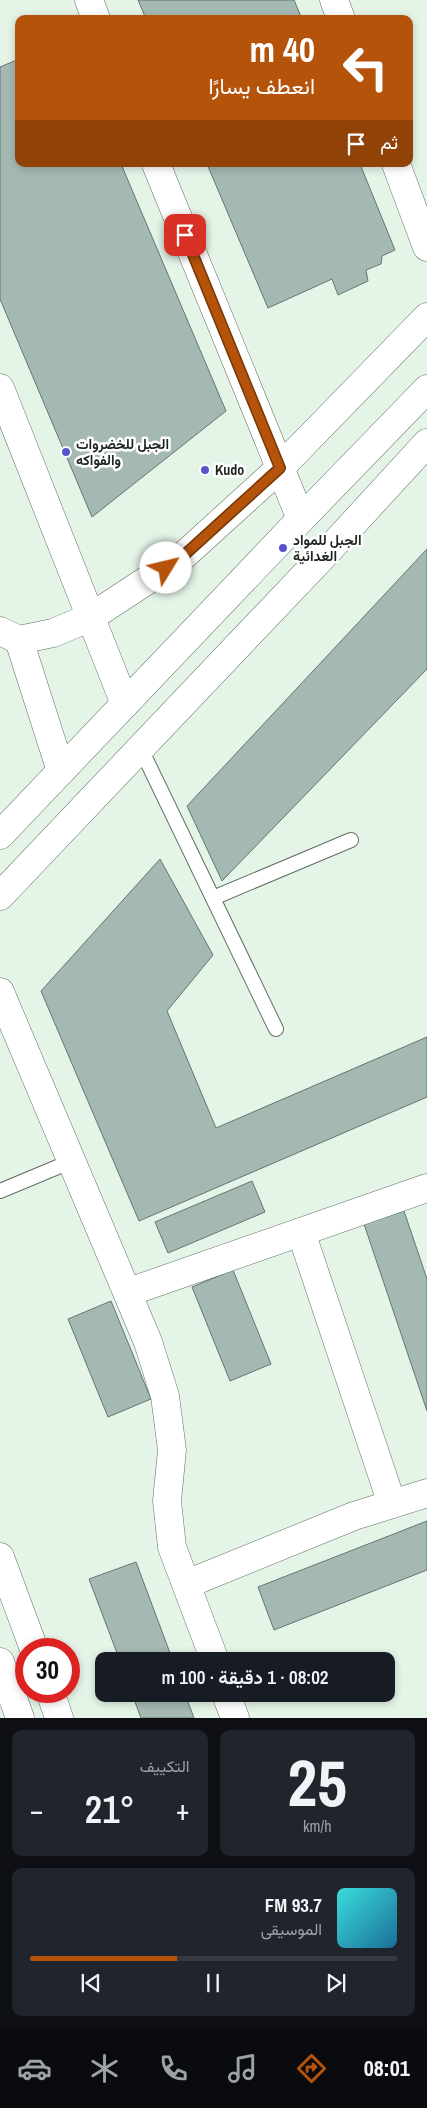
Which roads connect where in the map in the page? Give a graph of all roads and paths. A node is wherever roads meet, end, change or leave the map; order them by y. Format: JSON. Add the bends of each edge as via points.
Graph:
{"nodes":[{"id":1,"x":89,"y":0,"type":"edge"},
{"id":2,"x":334,"y":0,"type":"edge"},
{"id":3,"x":95,"y":15,"type":"edge"},
{"id":4,"x":340,"y":15,"type":"edge"},
{"id":5,"x":157,"y":167,"type":"edge"},
{"id":6,"x":397,"y":167,"type":"edge"},
{"id":7,"x":427,"y":247,"type":"edge"},
{"id":8,"x":427,"y":317,"type":"edge"},
{"id":9,"x":0,"y":388,"type":"edge"},
{"id":10,"x":427,"y":389,"type":"edge"},
{"id":11,"x":427,"y":443,"type":"edge"},
{"id":12,"x":280,"y":468,"type":"junction"},
{"id":13,"x":301,"y":519,"type":"junction"},
{"id":14,"x":91,"y":617,"type":"junction"},
{"id":15,"x":10,"y":636,"type":"edge"},
{"id":16,"x":125,"y":704,"type":"junction"},
{"id":17,"x":140,"y":747,"type":"junction"},
{"id":18,"x":61,"y":771,"type":"junction"},
{"id":19,"x":0,"y":835,"type":"edge"},
{"id":20,"x":351,"y":840,"type":"dead end"},
{"id":21,"x":0,"y":896,"type":"edge"},
{"id":22,"x":213,"y":898,"type":"junction"},
{"id":23,"x":0,"y":992,"type":"edge"},
{"id":24,"x":276,"y":1028,"type":"dead end"},
{"id":25,"x":72,"y":1160,"type":"junction"},
{"id":26,"x":427,"y":1188,"type":"edge"},
{"id":27,"x":0,"y":1191,"type":"edge"},
{"id":28,"x":301,"y":1232,"type":"junction"},
{"id":29,"x":129,"y":1292,"type":"junction"},
{"id":30,"x":427,"y":1493,"type":"edge"},
{"id":31,"x":392,"y":1504,"type":"junction"},
{"id":32,"x":0,"y":1557,"type":"edge"},
{"id":33,"x":187,"y":1584,"type":"junction"},
{"id":34,"x":30,"y":1638,"type":"edge"},
{"id":35,"x":212,"y":1652,"type":"edge"},
{"id":36,"x":0,"y":1662,"type":"edge"},
{"id":37,"x":229,"y":1702,"type":"edge"},
{"id":38,"x":54,"y":1703,"type":"edge"},
{"id":39,"x":20,"y":1718,"type":"edge"},
{"id":40,"x":59,"y":1718,"type":"edge"},
{"id":41,"x":235,"y":1718,"type":"edge"}],
"edges":[{"from":1,"to":3,"type":"street"},
{"from":2,"to":4,"type":"street"},
{"from":5,"to":12,"type":"street"},
{"from":6,"to":7,"type":"street"},
{"from":8,"to":12,"type":"street"},
{"from":9,"to":14,"type":"street"},
{"from":10,"to":13,"type":"street"},
{"from":11,"to":17,"type":"street"},
{"from":12,"to":13,"type":"street"},
{"from":12,"to":14,"type":"street","via":[[181,558]]},
{"from":13,"to":16,"type":"street"},
{"from":14,"to":15,"type":"street","via":[[53,633]]},
{"from":14,"to":16,"type":"street"},
{"from":15,"to":18,"type":"street"},
{"from":16,"to":18,"type":"street"},
{"from":17,"to":21,"type":"street"},
{"from":17,"to":22,"type":"lane"},
{"from":18,"to":19,"type":"street"},
{"from":20,"to":22,"type":"lane"},
{"from":22,"to":24,"type":"lane"},
{"from":23,"to":25,"type":"street"},
{"from":25,"to":27,"type":"lane"},
{"from":25,"to":29,"type":"street"},
{"from":26,"to":28,"type":"street"},
{"from":28,"to":29,"type":"street"},
{"from":28,"to":31,"type":"street"},
{"from":29,"to":33,"type":"street","via":[[164,1396],[172,1450],[167,1501],[172,1547]]},
{"from":30,"to":31,"type":"street"},
{"from":31,"to":33,"type":"street","via":[[354,1516]]},
{"from":32,"to":34,"type":"street"},
{"from":33,"to":35,"type":"street"},
{"from":36,"to":39,"type":"street"},
{"from":37,"to":41,"type":"street"},
{"from":38,"to":40,"type":"street"}]}
